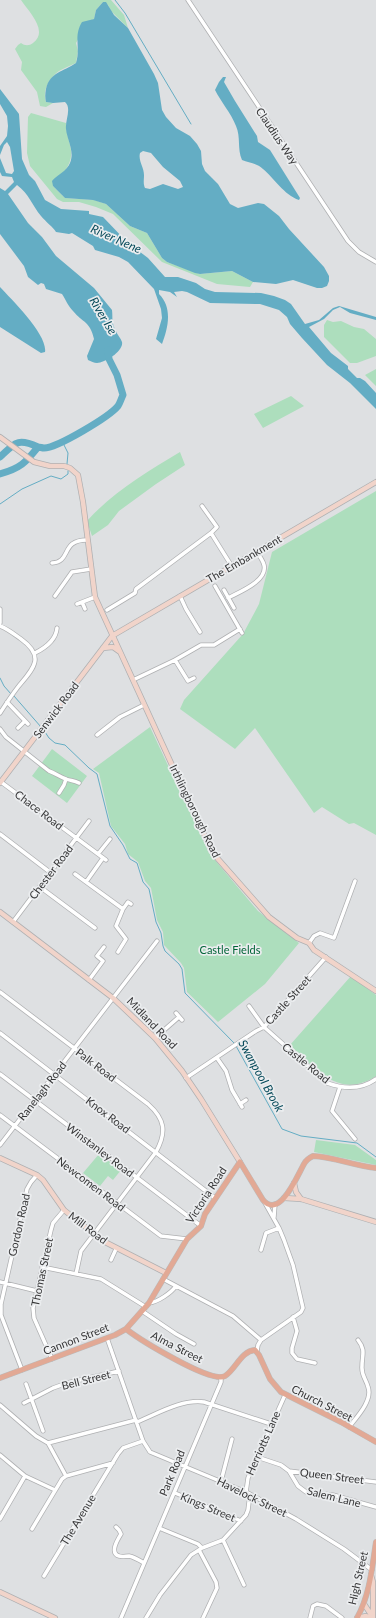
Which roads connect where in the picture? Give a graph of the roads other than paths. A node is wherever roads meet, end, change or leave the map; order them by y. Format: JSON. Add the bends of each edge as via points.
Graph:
{"nodes":[{"id":1,"x":188,"y":0,"type":"edge"},
{"id":2,"x":376,"y":262,"type":"edge"},
{"id":3,"x":1,"y":437,"type":"edge"},
{"id":4,"x":376,"y":482,"type":"edge"},
{"id":5,"x":202,"y":506,"type":"dead end"},
{"id":6,"x":212,"y":533,"type":"junction"},
{"id":7,"x":87,"y":540,"type":"junction"},
{"id":8,"x":256,"y":551,"type":"junction"},
{"id":9,"x":52,"y":563,"type":"dead end"},
{"id":10,"x":231,"y":565,"type":"junction"},
{"id":11,"x":91,"y":569,"type":"junction"},
{"id":12,"x":215,"y":586,"type":"dead end"},
{"id":13,"x":224,"y":590,"type":"dead end"},
{"id":14,"x":56,"y":596,"type":"dead end"},
{"id":15,"x":180,"y":596,"type":"junction"},
{"id":16,"x":95,"y":597,"type":"junction"},
{"id":17,"x":228,"y":598,"type":"junction"},
{"id":18,"x":82,"y":602,"type":"junction"},
{"id":19,"x":77,"y":604,"type":"dead end"},
{"id":20,"x":234,"y":608,"type":"dead end"},
{"id":21,"x":0,"y":609,"type":"edge"},
{"id":22,"x":85,"y":609,"type":"dead end"},
{"id":23,"x":107,"y":610,"type":"dead end"},
{"id":24,"x":0,"y":623,"type":"edge"},
{"id":25,"x":0,"y":626,"type":"edge"},
{"id":26,"x":57,"y":628,"type":"dead end"},
{"id":27,"x":200,"y":632,"type":"dead end"},
{"id":28,"x":57,"y":633,"type":"junction"},
{"id":29,"x":61,"y":635,"type":"dead end"},
{"id":30,"x":112,"y":636,"type":"junction"},
{"id":31,"x":103,"y":648,"type":"junction"},
{"id":32,"x":35,"y":653,"type":"junction"},
{"id":33,"x":121,"y":653,"type":"junction"},
{"id":34,"x":175,"y":660,"type":"junction"},
{"id":35,"x":194,"y":678,"type":"dead end"},
{"id":36,"x":133,"y":680,"type":"junction"},
{"id":37,"x":8,"y":701,"type":"junction"},
{"id":38,"x":144,"y":705,"type":"junction"},
{"id":39,"x":0,"y":713,"type":"edge"},
{"id":40,"x":18,"y":728,"type":"dead end"},
{"id":41,"x":0,"y":730,"type":"edge"},
{"id":42,"x":97,"y":735,"type":"dead end"},
{"id":43,"x":24,"y":751,"type":"junction"},
{"id":44,"x":66,"y":780,"type":"junction"},
{"id":45,"x":1,"y":782,"type":"edge"},
{"id":46,"x":79,"y":783,"type":"dead end"},
{"id":47,"x":58,"y":794,"type":"dead end"},
{"id":48,"x":89,"y":821,"type":"dead end"},
{"id":49,"x":0,"y":834,"type":"edge"},
{"id":50,"x":77,"y":838,"type":"junction"},
{"id":51,"x":110,"y":839,"type":"dead end"},
{"id":52,"x":98,"y":854,"type":"junction"},
{"id":53,"x":50,"y":872,"type":"junction"},
{"id":54,"x":75,"y":874,"type":"dead end"},
{"id":55,"x":355,"y":880,"type":"dead end"},
{"id":56,"x":86,"y":882,"type":"junction"},
{"id":57,"x":40,"y":887,"type":"junction"},
{"id":58,"x":130,"y":904,"type":"dead end"},
{"id":59,"x":123,"y":909,"type":"junction"},
{"id":60,"x":0,"y":912,"type":"edge"},
{"id":61,"x":13,"y":922,"type":"junction"},
{"id":62,"x":95,"y":928,"type":"dead end"},
{"id":63,"x":157,"y":941,"type":"dead end"},
{"id":64,"x":309,"y":943,"type":"junction"},
{"id":65,"x":104,"y":946,"type":"dead end"},
{"id":66,"x":118,"y":952,"type":"dead end"},
{"id":67,"x":326,"y":957,"type":"junction"},
{"id":68,"x":89,"y":980,"type":"junction"},
{"id":69,"x":376,"y":991,"type":"edge"},
{"id":70,"x":0,"y":992,"type":"edge"},
{"id":71,"x":113,"y":998,"type":"junction"},
{"id":72,"x":249,"y":1006,"type":"dead end"},
{"id":73,"x":176,"y":1013,"type":"dead end"},
{"id":74,"x":179,"y":1017,"type":"junction"},
{"id":75,"x":182,"y":1020,"type":"dead end"},
{"id":76,"x":264,"y":1028,"type":"junction"},
{"id":77,"x":0,"y":1033,"type":"edge"},
{"id":78,"x":155,"y":1038,"type":"junction"},
{"id":79,"x":74,"y":1048,"type":"junction"},
{"id":80,"x":217,"y":1058,"type":"junction"},
{"id":81,"x":0,"y":1074,"type":"edge"},
{"id":82,"x":54,"y":1074,"type":"junction"},
{"id":83,"x":186,"y":1078,"type":"junction"},
{"id":84,"x":376,"y":1079,"type":"edge"},
{"id":85,"x":340,"y":1086,"type":"junction"},
{"id":86,"x":34,"y":1100,"type":"junction"},
{"id":87,"x":246,"y":1100,"type":"dead end"},
{"id":88,"x":0,"y":1114,"type":"edge"},
{"id":89,"x":15,"y":1126,"type":"junction"},
{"id":90,"x":355,"y":1139,"type":"dead end"},
{"id":91,"x":0,"y":1145,"type":"edge"},
{"id":92,"x":156,"y":1152,"type":"junction"},
{"id":93,"x":0,"y":1158,"type":"edge"},
{"id":94,"x":240,"y":1162,"type":"junction"},
{"id":95,"x":376,"y":1168,"type":"edge"},
{"id":96,"x":37,"y":1175,"type":"junction"},
{"id":97,"x":136,"y":1178,"type":"junction"},
{"id":98,"x":294,"y":1182,"type":"junction"},
{"id":99,"x":215,"y":1198,"type":"junction"},
{"id":100,"x":284,"y":1198,"type":"junction"},
{"id":101,"x":301,"y":1199,"type":"junction"},
{"id":102,"x":117,"y":1203,"type":"junction"},
{"id":103,"x":265,"y":1203,"type":"junction"},
{"id":104,"x":275,"y":1204,"type":"junction"},
{"id":105,"x":64,"y":1210,"type":"junction"},
{"id":106,"x":274,"y":1218,"type":"junction"},
{"id":107,"x":376,"y":1222,"type":"edge"},
{"id":108,"x":201,"y":1226,"type":"junction"},
{"id":109,"x":280,"y":1228,"type":"junction"},
{"id":110,"x":94,"y":1234,"type":"junction"},
{"id":111,"x":187,"y":1239,"type":"junction"},
{"id":112,"x":116,"y":1249,"type":"junction"},
{"id":113,"x":261,"y":1250,"type":"dead end"},
{"id":114,"x":111,"y":1260,"type":"dead end"},
{"id":115,"x":42,"y":1267,"type":"junction"},
{"id":116,"x":166,"y":1273,"type":"junction"},
{"id":117,"x":76,"y":1274,"type":"junction"},
{"id":118,"x":163,"y":1279,"type":"junction"},
{"id":119,"x":0,"y":1282,"type":"edge"},
{"id":120,"x":6,"y":1284,"type":"junction"},
{"id":121,"x":176,"y":1286,"type":"junction"},
{"id":122,"x":36,"y":1291,"type":"junction"},
{"id":123,"x":148,"y":1305,"type":"junction"},
{"id":124,"x":142,"y":1311,"type":"junction"},
{"id":125,"x":293,"y":1317,"type":"junction"},
{"id":126,"x":126,"y":1330,"type":"junction"},
{"id":127,"x":107,"y":1338,"type":"junction"},
{"id":128,"x":261,"y":1340,"type":"junction"},
{"id":129,"x":358,"y":1340,"type":"dead end"},
{"id":130,"x":194,"y":1344,"type":"dead end"},
{"id":131,"x":257,"y":1351,"type":"junction"},
{"id":132,"x":52,"y":1359,"type":"junction"},
{"id":133,"x":315,"y":1363,"type":"dead end"},
{"id":134,"x":22,"y":1370,"type":"junction"},
{"id":135,"x":119,"y":1371,"type":"junction"},
{"id":136,"x":222,"y":1377,"type":"junction"},
{"id":137,"x":0,"y":1378,"type":"edge"},
{"id":138,"x":26,"y":1384,"type":"dead end"},
{"id":139,"x":285,"y":1395,"type":"junction"},
{"id":140,"x":31,"y":1400,"type":"junction"},
{"id":141,"x":0,"y":1404,"type":"edge"},
{"id":142,"x":24,"y":1404,"type":"dead end"},
{"id":143,"x":212,"y":1405,"type":"junction"},
{"id":144,"x":137,"y":1421,"type":"junction"},
{"id":145,"x":271,"y":1424,"type":"junction"},
{"id":146,"x":350,"y":1427,"type":"junction"},
{"id":147,"x":43,"y":1431,"type":"dead end"},
{"id":148,"x":232,"y":1439,"type":"dead end"},
{"id":149,"x":143,"y":1441,"type":"junction"},
{"id":150,"x":376,"y":1442,"type":"edge"},
{"id":151,"x":48,"y":1443,"type":"junction"},
{"id":152,"x":0,"y":1455,"type":"edge"},
{"id":153,"x":257,"y":1457,"type":"junction"},
{"id":154,"x":113,"y":1463,"type":"junction"},
{"id":155,"x":186,"y":1467,"type":"junction"},
{"id":156,"x":288,"y":1471,"type":"junction"},
{"id":157,"x":25,"y":1476,"type":"junction"},
{"id":158,"x":66,"y":1476,"type":"junction"},
{"id":159,"x":221,"y":1481,"type":"junction"},
{"id":160,"x":376,"y":1482,"type":"edge"},
{"id":161,"x":55,"y":1490,"type":"junction"},
{"id":162,"x":246,"y":1492,"type":"junction"},
{"id":163,"x":175,"y":1493,"type":"junction"},
{"id":164,"x":250,"y":1494,"type":"junction"},
{"id":165,"x":376,"y":1507,"type":"edge"},
{"id":166,"x":0,"y":1519,"type":"edge"},
{"id":167,"x":241,"y":1520,"type":"junction"},
{"id":168,"x":116,"y":1527,"type":"dead end"},
{"id":169,"x":159,"y":1528,"type":"junction"},
{"id":170,"x":32,"y":1529,"type":"dead end"},
{"id":171,"x":222,"y":1540,"type":"junction"},
{"id":172,"x":376,"y":1542,"type":"edge"},
{"id":173,"x":201,"y":1549,"type":"junction"},
{"id":174,"x":375,"y":1559,"type":"edge"},
{"id":175,"x":144,"y":1563,"type":"junction"},
{"id":176,"x":371,"y":1573,"type":"junction"},
{"id":177,"x":44,"y":1576,"type":"dead end"},
{"id":178,"x":244,"y":1585,"type":"dead end"},
{"id":179,"x":0,"y":1592,"type":"edge"},
{"id":180,"x":364,"y":1604,"type":"junction"},
{"id":181,"x":55,"y":1618,"type":"edge"},
{"id":182,"x":120,"y":1618,"type":"edge"},
{"id":183,"x":146,"y":1618,"type":"edge"},
{"id":184,"x":203,"y":1618,"type":"edge"},
{"id":185,"x":310,"y":1618,"type":"edge"},
{"id":186,"x":342,"y":1618,"type":"edge"},
{"id":187,"x":357,"y":1618,"type":"edge"},
{"id":188,"x":370,"y":1618,"type":"edge"},
{"id":189,"x":374,"y":1618,"type":"edge"}],
"edges":[{"from":1,"to":2,"type":"street","name":"Claudius Way","via":[[348,241],[358,252]]},
{"from":3,"to":7,"type":"main road","name":"Irthlingborough Road","via":[[34,462],[64,466],[78,475]]},
{"from":4,"to":8,"type":"main road","name":"The Embankment"},
{"from":5,"to":6,"type":"street","via":[[217,527]]},
{"from":6,"to":10,"type":"street"},
{"from":6,"to":23,"type":"street","via":[[136,589],[135,593]]},
{"from":7,"to":9,"type":"street","via":[[74,542],[63,557]]},
{"from":7,"to":11,"type":"main road","name":"Irthlingborough Road"},
{"from":8,"to":10,"type":"main road","name":"The Embankment"},
{"from":8,"to":17,"type":"street","via":[[264,565],[261,578]]},
{"from":10,"to":15,"type":"main road","name":"The Embankment"},
{"from":11,"to":14,"type":"street","via":[[72,572]]},
{"from":11,"to":16,"type":"main road","name":"Irthlingborough Road"},
{"from":12,"to":34,"type":"street","via":[[241,631],[214,645],[201,645]]},
{"from":13,"to":17,"type":"street"},
{"from":15,"to":27,"type":"street"},
{"from":15,"to":30,"type":"main road","name":"The Embankment"},
{"from":16,"to":18,"type":"street"},
{"from":16,"to":30,"type":"main road","name":"Irthlingborough Road"},
{"from":17,"to":20,"type":"street"},
{"from":18,"to":19,"type":"street"},
{"from":18,"to":22,"type":"street"},
{"from":21,"to":24,"type":"street"},
{"from":25,"to":32,"type":"street","via":[[25,642]]},
{"from":26,"to":28,"type":"street"},
{"from":28,"to":29,"type":"street"},
{"from":28,"to":32,"type":"street","via":[[46,647]]},
{"from":30,"to":31,"type":"main road","name":"Senwick Road"},
{"from":30,"to":33,"type":"main road","name":"Irthlingborough Road"},
{"from":31,"to":33,"type":"main road","via":[[112,647]]},
{"from":31,"to":43,"type":"main road","name":"Senwick Road"},
{"from":32,"to":37,"type":"street","via":[[34,667]]},
{"from":33,"to":36,"type":"main road","name":"Irthlingborough Road"},
{"from":34,"to":35,"type":"street","via":[[188,681]]},
{"from":34,"to":36,"type":"street"},
{"from":36,"to":38,"type":"main road","name":"Irthlingborough Road"},
{"from":37,"to":39,"type":"street"},
{"from":37,"to":40,"type":"street","via":[[26,723]]},
{"from":38,"to":42,"type":"street","via":[[120,717]]},
{"from":38,"to":64,"type":"main road","name":"Irthlingborough Road","via":[[211,849],[269,917],[297,938]]},
{"from":41,"to":43,"type":"street"},
{"from":43,"to":44,"type":"street","via":[[49,771]]},
{"from":43,"to":45,"type":"main road","name":"Senwick Road"},
{"from":44,"to":46,"type":"street"},
{"from":44,"to":47,"type":"street"},
{"from":45,"to":50,"type":"street","name":"Chace Road"},
{"from":48,"to":50,"type":"street","name":"Chester Road"},
{"from":49,"to":53,"type":"street"},
{"from":50,"to":52,"type":"street","name":"Chace Road"},
{"from":50,"to":53,"type":"street","name":"Chester Road"},
{"from":51,"to":52,"type":"street"},
{"from":52,"to":56,"type":"street","name":"Chace Road","via":[[105,859]]},
{"from":53,"to":57,"type":"street","name":"Chester Road"},
{"from":54,"to":56,"type":"street"},
{"from":55,"to":64,"type":"street","via":[[334,938],[320,933]]},
{"from":56,"to":59,"type":"street"},
{"from":57,"to":61,"type":"street","name":"Chester Road"},
{"from":57,"to":62,"type":"street"},
{"from":58,"to":59,"type":"street","via":[[128,902]]},
{"from":59,"to":66,"type":"street","via":[[116,927],[126,941]]},
{"from":60,"to":61,"type":"main road","name":"Midland Road"},
{"from":61,"to":68,"type":"main road","name":"Midland Road"},
{"from":63,"to":71,"type":"street","name":"Ranelagh Road"},
{"from":64,"to":67,"type":"main road","name":"Irthlingborough Road","via":[[314,950]]},
{"from":65,"to":68,"type":"street","via":[[97,956],[103,961]]},
{"from":67,"to":69,"type":"main road","name":"Irthlingborough Road"},
{"from":67,"to":76,"type":"street","name":"Castle Street"},
{"from":68,"to":71,"type":"main road","name":"Midland Road"},
{"from":70,"to":79,"type":"street","name":"Palk Road"},
{"from":71,"to":78,"type":"main road","name":"Midland Road"},
{"from":71,"to":79,"type":"street","name":"Ranelagh Road"},
{"from":72,"to":76,"type":"street","name":"Castle Road"},
{"from":73,"to":74,"type":"street"},
{"from":74,"to":75,"type":"street"},
{"from":74,"to":78,"type":"street"},
{"from":76,"to":80,"type":"street","name":"Castle Street"},
{"from":76,"to":85,"type":"street","name":"Castle Road","via":[[320,1078],[327,1083]]},
{"from":77,"to":82,"type":"street","name":"Knox Road"},
{"from":78,"to":83,"type":"main road","name":"Midland Road"},
{"from":79,"to":82,"type":"street","name":"Ranelagh Road"},
{"from":79,"to":92,"type":"street","name":"Palk Road","via":[[157,1113],[164,1131]]},
{"from":80,"to":83,"type":"street","name":"Castle Street"},
{"from":80,"to":87,"type":"street","via":[[226,1071],[232,1090],[241,1105]]},
{"from":81,"to":86,"type":"street","name":"Winstanley Road"},
{"from":82,"to":86,"type":"street","name":"Ranelagh Road"},
{"from":82,"to":92,"type":"street","name":"Knox Road"},
{"from":83,"to":94,"type":"main road","name":"Midland Road"},
{"from":84,"to":85,"type":"street","name":"Castle Road","via":[[355,1088]]},
{"from":85,"to":90,"type":"street","via":[[332,1111]]},
{"from":86,"to":89,"type":"street","name":"Ranelagh Road"},
{"from":86,"to":97,"type":"street","name":"Winstanley Road"},
{"from":88,"to":89,"type":"street","name":"Newcomen Road"},
{"from":89,"to":91,"type":"street","name":"Ranelagh Road"},
{"from":89,"to":102,"type":"street","name":"Newcomen Road"},
{"from":92,"to":97,"type":"street","name":"Palk Road"},
{"from":92,"to":99,"type":"street","name":"Knox Road"},
{"from":93,"to":96,"type":"main road","name":"Mill Road"},
{"from":94,"to":99,"type":"main road","name":"Victoria Road"},
{"from":94,"to":103,"type":"main road","name":"Midland Road"},
{"from":95,"to":98,"type":"main road","via":[[313,1156],[305,1162]]},
{"from":96,"to":105,"type":"main road","name":"Mill Road"},
{"from":96,"to":120,"type":"street","name":"Gordon Road","via":[[27,1189]]},
{"from":97,"to":102,"type":"street","name":"Palk Road"},
{"from":97,"to":108,"type":"street","name":"Winstanley Road"},
{"from":98,"to":100,"type":"main road"},
{"from":98,"to":101,"type":"main road"},
{"from":99,"to":108,"type":"main road","name":"Victoria Road"},
{"from":100,"to":101,"type":"main road"},
{"from":100,"to":104,"type":"main road"},
{"from":101,"to":107,"type":"main road"},
{"from":102,"to":110,"type":"street","name":"Palk Road"},
{"from":102,"to":111,"type":"street","name":"Newcomen Road","via":[[161,1236]]},
{"from":103,"to":104,"type":"main road"},
{"from":103,"to":106,"type":"street","name":"Midland Road"},
{"from":104,"to":106,"type":"street"},
{"from":105,"to":110,"type":"main road","name":"Mill Road"},
{"from":105,"to":115,"type":"street","name":"Thomas Street","via":[[53,1223]]},
{"from":106,"to":109,"type":"street","name":"Midland Road"},
{"from":108,"to":111,"type":"main road","name":"Victoria Road"},
{"from":109,"to":113,"type":"street","via":[[266,1233]]},
{"from":109,"to":125,"type":"street","name":"Midland Road","via":[[303,1304],[303,1310]]},
{"from":110,"to":112,"type":"main road","name":"Mill Road"},
{"from":110,"to":117,"type":"street","name":"Palk Road","via":[[80,1251]]},
{"from":111,"to":116,"type":"main road","name":"Victoria Road"},
{"from":112,"to":114,"type":"street"},
{"from":112,"to":116,"type":"main road","name":"Mill Road"},
{"from":115,"to":117,"type":"street"},
{"from":115,"to":122,"type":"street","name":"Thomas Street"},
{"from":116,"to":118,"type":"main road","name":"Victoria Road"},
{"from":117,"to":123,"type":"street","via":[[106,1282]]},
{"from":118,"to":121,"type":"street"},
{"from":118,"to":123,"type":"main road","name":"Cannon Street"},
{"from":119,"to":120,"type":"street"},
{"from":120,"to":122,"type":"street"},
{"from":120,"to":134,"type":"street","name":"Gordon Road","via":[[1,1315]]},
{"from":121,"to":123,"type":"street","name":"Cannon Street"},
{"from":121,"to":128,"type":"street","via":[[233,1316]]},
{"from":122,"to":132,"type":"street","name":"Thomas Street","via":[[34,1318]]},
{"from":123,"to":124,"type":"main road","name":"Cannon Street"},
{"from":124,"to":126,"type":"main road","name":"Cannon Street"},
{"from":124,"to":130,"type":"street"},
{"from":125,"to":128,"type":"street"},
{"from":125,"to":133,"type":"street","via":[[297,1332],[292,1353],[297,1359]]},
{"from":126,"to":127,"type":"main road","name":"Cannon Street"},
{"from":126,"to":136,"type":"main road","name":"Alma Street","via":[[163,1354]]},
{"from":127,"to":132,"type":"main road","name":"Cannon Street"},
{"from":127,"to":135,"type":"street"},
{"from":128,"to":131,"type":"street"},
{"from":129,"to":146,"type":"street","via":[[363,1350],[362,1373],[370,1392]]},
{"from":131,"to":136,"type":"main road","name":"Park Road","via":[[251,1350]]},
{"from":131,"to":139,"type":"main road","name":"Church Street","via":[[270,1380]]},
{"from":132,"to":134,"type":"main road","name":"Cannon Street"},
{"from":134,"to":137,"type":"main road","name":"Cannon Street"},
{"from":135,"to":140,"type":"street","name":"Bell Street","via":[[67,1383]]},
{"from":135,"to":144,"type":"street"},
{"from":136,"to":143,"type":"street","name":"Park Road"},
{"from":138,"to":140,"type":"street"},
{"from":139,"to":145,"type":"street","name":"Herriotts Lane"},
{"from":139,"to":146,"type":"main road","name":"Church Street"},
{"from":140,"to":142,"type":"street","name":"Bell Street"},
{"from":140,"to":147,"type":"street"},
{"from":141,"to":151,"type":"street"},
{"from":143,"to":144,"type":"street","via":[[196,1401],[184,1403]]},
{"from":143,"to":145,"type":"street"},
{"from":143,"to":155,"type":"street","name":"Park Road"},
{"from":144,"to":149,"type":"street"},
{"from":144,"to":151,"type":"street"},
{"from":145,"to":153,"type":"street","name":"Herriotts Lane"},
{"from":146,"to":150,"type":"main road","name":"Church Street"},
{"from":148,"to":159,"type":"street"},
{"from":149,"to":154,"type":"street","name":"The Avenue","via":[[123,1448]]},
{"from":149,"to":155,"type":"street","name":"Havelock Street","via":[[150,1452]]},
{"from":151,"to":158,"type":"street"},
{"from":152,"to":157,"type":"street"},
{"from":153,"to":156,"type":"street","name":"Salem Lane","via":[[281,1465]]},
{"from":153,"to":162,"type":"street","name":"Herriotts Lane","via":[[248,1478]]},
{"from":154,"to":158,"type":"street"},
{"from":154,"to":177,"type":"street","name":"The Avenue"},
{"from":155,"to":159,"type":"street","name":"Havelock Street"},
{"from":155,"to":163,"type":"street","name":"Park Road"},
{"from":156,"to":160,"type":"street","name":"Queen Street"},
{"from":156,"to":165,"type":"street","name":"Salem Lane","via":[[298,1486],[306,1492],[333,1495]]},
{"from":157,"to":161,"type":"street"},
{"from":157,"to":166,"type":"street"},
{"from":158,"to":161,"type":"street"},
{"from":159,"to":162,"type":"street","name":"Havelock Street"},
{"from":161,"to":170,"type":"street"},
{"from":162,"to":164,"type":"street","name":"Havelock Street"},
{"from":163,"to":167,"type":"street","name":"Kings Street"},
{"from":163,"to":169,"type":"street","name":"Park Road"},
{"from":164,"to":167,"type":"street","via":[[248,1510]]},
{"from":164,"to":176,"type":"street","name":"Havelock Street","via":[[344,1549]]},
{"from":167,"to":171,"type":"street"},
{"from":168,"to":175,"type":"street","via":[[121,1534],[114,1550],[116,1554]]},
{"from":169,"to":173,"type":"street","via":[[198,1544]]},
{"from":169,"to":175,"type":"street","name":"Park Road"},
{"from":171,"to":173,"type":"street"},
{"from":171,"to":178,"type":"street"},
{"from":172,"to":174,"type":"main road","name":"High Street"},
{"from":173,"to":183,"type":"street","via":[[191,1555],[180,1568]]},
{"from":173,"to":184,"type":"street","via":[[216,1582],[216,1588]]},
{"from":174,"to":176,"type":"main road","name":"High Street"},
{"from":175,"to":182,"type":"street","name":"Park Road"},
{"from":176,"to":180,"type":"main road","name":"High Street"},
{"from":176,"to":189,"type":"main road"},
{"from":179,"to":181,"type":"main road"},
{"from":180,"to":187,"type":"main road","name":"High Street"},
{"from":180,"to":189,"type":"main road"},
{"from":185,"to":186,"type":"street","via":[[313,1606],[318,1604],[326,1606]]},
{"from":187,"to":188,"type":"main road"}]}
